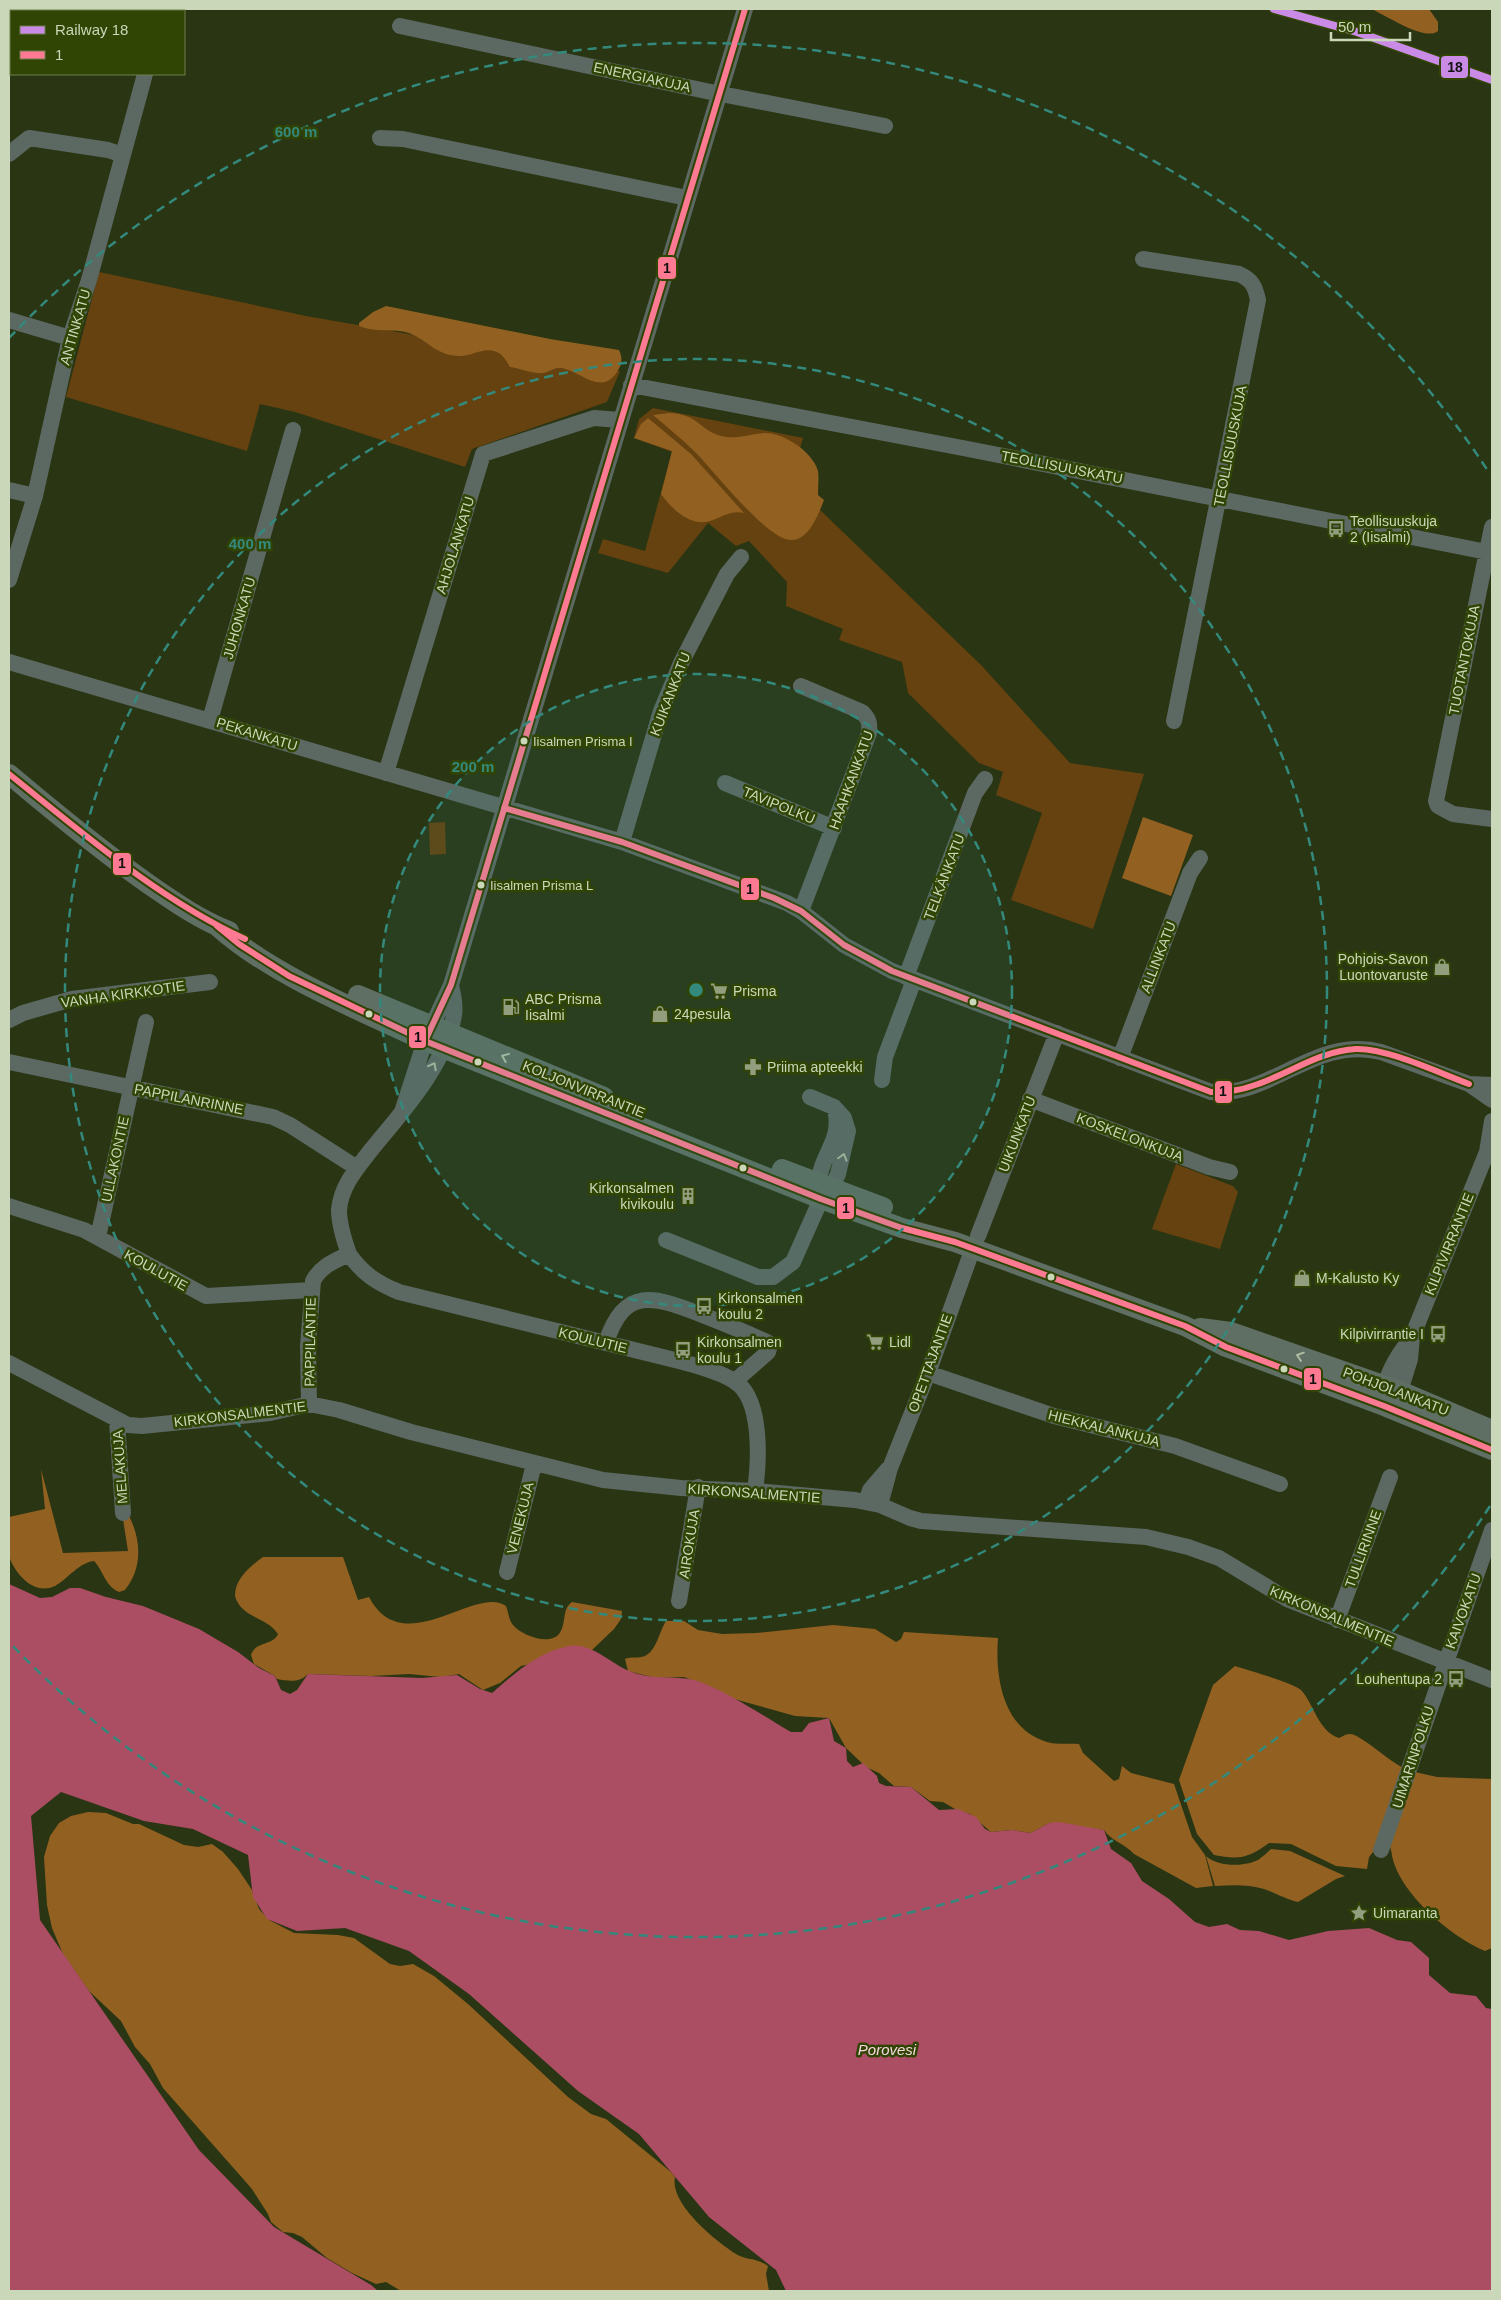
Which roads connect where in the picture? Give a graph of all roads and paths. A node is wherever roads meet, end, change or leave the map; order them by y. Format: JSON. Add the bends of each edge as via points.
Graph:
{"nodes":[{"id":1,"x":745,"y":9,"type":"edge"},
{"id":2,"x":400,"y":26,"type":"dead end"},
{"id":3,"x":145,"y":75,"type":"edge"},
{"id":4,"x":718,"y":92,"type":"junction"},
{"id":5,"x":885,"y":126,"type":"dead end"},
{"id":6,"x":380,"y":138,"type":"dead end"},
{"id":7,"x":9,"y":154,"type":"edge"},
{"id":8,"x":123,"y":154,"type":"junction"},
{"id":9,"x":687,"y":198,"type":"junction"},
{"id":10,"x":1143,"y":259,"type":"dead end"},
{"id":11,"x":9,"y":320,"type":"edge"},
{"id":12,"x":70,"y":338,"type":"junction"},
{"id":13,"x":631,"y":386,"type":"junction"},
{"id":14,"x":620,"y":420,"type":"junction"},
{"id":15,"x":293,"y":430,"type":"dead end"},
{"id":16,"x":9,"y":490,"type":"edge"},
{"id":17,"x":35,"y":496,"type":"junction"},
{"id":18,"x":1220,"y":498,"type":"junction"},
{"id":19,"x":1492,"y":526,"type":"edge"},
{"id":20,"x":1489,"y":552,"type":"edge"},
{"id":21,"x":742,"y":557,"type":"dead end"},
{"id":22,"x":9,"y":580,"type":"edge"},
{"id":23,"x":9,"y":662,"type":"edge"},
{"id":24,"x":801,"y":686,"type":"dead end"},
{"id":25,"x":210,"y":720,"type":"junction"},
{"id":26,"x":1174,"y":721,"type":"dead end"},
{"id":27,"x":386,"y":773,"type":"junction"},
{"id":28,"x":9,"y":774,"type":"edge"},
{"id":29,"x":985,"y":779,"type":"dead end"},
{"id":30,"x":725,"y":783,"type":"dead end"},
{"id":31,"x":504,"y":808,"type":"junction"},
{"id":32,"x":1492,"y":819,"type":"edge"},
{"id":33,"x":834,"y":828,"type":"junction"},
{"id":34,"x":622,"y":842,"type":"junction"},
{"id":35,"x":1200,"y":858,"type":"dead end"},
{"id":36,"x":802,"y":911,"type":"junction"},
{"id":37,"x":910,"y":978,"type":"junction"},
{"id":38,"x":210,"y":982,"type":"dead end"},
{"id":39,"x":9,"y":1020,"type":"edge"},
{"id":40,"x":146,"y":1022,"type":"dead end"},
{"id":41,"x":1056,"y":1033,"type":"junction"},
{"id":42,"x":437,"y":1037,"type":"junction"},
{"id":43,"x":1120,"y":1058,"type":"junction"},
{"id":44,"x":9,"y":1062,"type":"edge"},
{"id":45,"x":882,"y":1080,"type":"dead end"},
{"id":46,"x":1469,"y":1084,"type":"junction"},
{"id":47,"x":1492,"y":1085,"type":"edge"},
{"id":48,"x":131,"y":1088,"type":"junction"},
{"id":49,"x":810,"y":1097,"type":"dead end"},
{"id":50,"x":1030,"y":1099,"type":"junction"},
{"id":51,"x":1492,"y":1100,"type":"edge"},
{"id":52,"x":1492,"y":1121,"type":"edge"},
{"id":53,"x":1490,"y":1148,"type":"edge"},
{"id":54,"x":357,"y":1168,"type":"junction"},
{"id":55,"x":1230,"y":1172,"type":"dead end"},
{"id":56,"x":824,"y":1189,"type":"junction"},
{"id":57,"x":9,"y":1206,"type":"edge"},
{"id":58,"x":978,"y":1236,"type":"dead end"},
{"id":59,"x":98,"y":1237,"type":"junction"},
{"id":60,"x":666,"y":1240,"type":"dead end"},
{"id":61,"x":349,"y":1254,"type":"junction"},
{"id":62,"x":969,"y":1259,"type":"dead end"},
{"id":63,"x":311,"y":1290,"type":"junction"},
{"id":64,"x":1185,"y":1326,"type":"junction"},
{"id":65,"x":606,"y":1343,"type":"junction"},
{"id":66,"x":9,"y":1363,"type":"edge"},
{"id":67,"x":928,"y":1373,"type":"junction"},
{"id":68,"x":735,"y":1381,"type":"junction"},
{"id":69,"x":1392,"y":1388,"type":"junction"},
{"id":70,"x":308,"y":1404,"type":"junction"},
{"id":71,"x":1384,"y":1406,"type":"junction"},
{"id":72,"x":116,"y":1421,"type":"junction"},
{"id":73,"x":1492,"y":1430,"type":"edge"},
{"id":74,"x":1492,"y":1450,"type":"edge"},
{"id":75,"x":534,"y":1464,"type":"junction"},
{"id":76,"x":1390,"y":1477,"type":"dead end"},
{"id":77,"x":1280,"y":1484,"type":"dead end"},
{"id":78,"x":698,"y":1488,"type":"junction"},
{"id":79,"x":755,"y":1491,"type":"junction"},
{"id":80,"x":873,"y":1503,"type":"junction"},
{"id":81,"x":123,"y":1513,"type":"dead end"},
{"id":82,"x":1492,"y":1530,"type":"edge"},
{"id":83,"x":506,"y":1572,"type":"dead end"},
{"id":84,"x":679,"y":1601,"type":"dead end"},
{"id":85,"x":1337,"y":1620,"type":"junction"},
{"id":86,"x":1445,"y":1663,"type":"junction"},
{"id":87,"x":1492,"y":1680,"type":"edge"},
{"id":88,"x":1382,"y":1850,"type":"dead end"}],
"edges":[{"from":1,"to":4,"type":"street"},
{"from":2,"to":4,"type":"street","name":"ENERGIAKUJA"},
{"from":3,"to":8,"type":"street","name":"ANTINKATU"},
{"from":4,"to":5,"type":"street","name":"ENERGIAKUJA"},
{"from":4,"to":9,"type":"street"},
{"from":6,"to":9,"type":"street","via":[[403,139]]},
{"from":7,"to":8,"type":"street","via":[[29,138]]},
{"from":8,"to":12,"type":"street","name":"ANTINKATU"},
{"from":9,"to":13,"type":"street"},
{"from":10,"to":18,"type":"street","name":"TEOLLISUUSKUJA","via":[[1240,274],[1250,279],[1256,288],[1258,300]]},
{"from":11,"to":12,"type":"street"},
{"from":12,"to":17,"type":"street","name":"ANTINKATU"},
{"from":13,"to":14,"type":"street"},
{"from":13,"to":18,"type":"street","name":"TEOLLISUUSKATU"},
{"from":14,"to":27,"type":"street","name":"AHJOLANKATU","via":[[594,418],[483,454]]},
{"from":14,"to":31,"type":"street"},
{"from":15,"to":25,"type":"street","name":"JUHONKATU"},
{"from":16,"to":17,"type":"street"},
{"from":17,"to":22,"type":"street","name":"ANTINKATU"},
{"from":18,"to":20,"type":"street","name":"TEOLLISUUSKATU"},
{"from":18,"to":26,"type":"street","name":"TEOLLISUUSKUJA"},
{"from":19,"to":20,"type":"street","name":"TUOTANTOKUJA"},
{"from":20,"to":32,"type":"street","name":"TUOTANTOKUJA","via":[[1436,793],[1438,806],[1443,810]]},
{"from":21,"to":34,"type":"street","name":"KUIKANKATU","via":[[726,574],[680,663],[661,711]]},
{"from":23,"to":25,"type":"street","name":"PEKANKATU"},
{"from":24,"to":33,"type":"street","name":"HAAHKANKATU","via":[[862,712],[870,724],[870,733]]},
{"from":25,"to":27,"type":"street","name":"PEKANKATU"},
{"from":27,"to":31,"type":"street","name":"PEKANKATU"},
{"from":28,"to":42,"type":"main road","name":"KOLJONVIRRANTIE","via":[[113,858],[275,967],[366,1014]]},
{"from":29,"to":37,"type":"street","name":"TELKÄNKATU","via":[[975,793]]},
{"from":30,"to":33,"type":"street","name":"TAVIPOLKU"},
{"from":31,"to":34,"type":"street","name":"PEKANKATU"},
{"from":31,"to":42,"type":"street","via":[[451,985],[455,1006]]},
{"from":33,"to":36,"type":"street","name":"HAAHKANKATU"},
{"from":34,"to":36,"type":"street","name":"PEKANKATU"},
{"from":35,"to":43,"type":"street","name":"ALLINKATU","via":[[1190,873]]},
{"from":36,"to":37,"type":"street","name":"PEKANKATU","via":[[844,945]]},
{"from":37,"to":41,"type":"street","name":"PEKANKATU"},
{"from":37,"to":45,"type":"street","name":"TELKÄNKATU","via":[[885,1057]]},
{"from":38,"to":39,"type":"street","name":"VANHA KIRKKOTIE","via":[[72,999],[22,1012]]},
{"from":40,"to":48,"type":"street","name":"ULLAKONTIE"},
{"from":41,"to":43,"type":"street","name":"PEKANKATU"},
{"from":41,"to":50,"type":"street","name":"UIKUNKATU"},
{"from":42,"to":54,"type":"street","via":[[402,1112]]},
{"from":42,"to":56,"type":"main road","name":"KOLJONVIRRANTIE"},
{"from":43,"to":46,"type":"street","name":"PEKANKATU","via":[[1221,1093],[1244,1088],[1326,1054],[1368,1049]]},
{"from":44,"to":48,"type":"street","name":"PAPPILANRINNE"},
{"from":46,"to":47,"type":"street"},
{"from":46,"to":51,"type":"street"},
{"from":48,"to":54,"type":"street","name":"PAPPILANRINNE","via":[[273,1117],[290,1124]]},
{"from":48,"to":59,"type":"street","name":"ULLAKONTIE"},
{"from":49,"to":56,"type":"street","via":[[834,1108],[844,1118],[848,1132],[840,1167]]},
{"from":50,"to":55,"type":"street","name":"KOSKELONKUJA","via":[[1209,1167]]},
{"from":50,"to":58,"type":"street","name":"UIKUNKATU"},
{"from":52,"to":53,"type":"street","name":"KILPIVIRRANTIE"},
{"from":53,"to":69,"type":"street","name":"KILPIVIRRANTIE","via":[[1412,1337],[1410,1359]]},
{"from":54,"to":61,"type":"street","via":[[344,1189],[340,1209],[341,1230]]},
{"from":56,"to":60,"type":"street","via":[[793,1262],[773,1277],[758,1277]]},
{"from":56,"to":64,"type":"main road","name":"KOLJONVIRRANTIE","via":[[902,1228],[955,1242]]},
{"from":57,"to":59,"type":"street","name":"KOULUTIE","via":[[70,1224]]},
{"from":59,"to":63,"type":"street","name":"KOULUTIE","via":[[206,1296]]},
{"from":61,"to":63,"type":"street","name":"PAPPILANTIE","via":[[317,1273]]},
{"from":61,"to":65,"type":"street","name":"KOULUTIE","via":[[364,1273],[400,1292]]},
{"from":62,"to":67,"type":"street","name":"OPETTAJANTIE"},
{"from":63,"to":70,"type":"street","name":"PAPPILANTIE"},
{"from":69,"to":64,"type":"main road","name":"POHJOLANKATU","one_way":true,"via":[[1231,1332]]},
{"from":64,"to":71,"type":"main road","name":"POHJOLANKATU","via":[[1226,1347]]},
{"from":65,"to":68,"type":"street","name":"KOULUTIE","via":[[710,1370]]},
{"from":65,"to":68,"type":"street","via":[[615,1320],[626,1308],[644,1300],[664,1300],[768,1342],[768,1352]]},
{"from":66,"to":72,"type":"street","name":"KIRKONSALMENTIE"},
{"from":67,"to":77,"type":"street","name":"HIEKKALANKUJA","via":[[1054,1416],[1175,1446]]},
{"from":67,"to":80,"type":"street","name":"OPETTAJANTIE"},
{"from":68,"to":79,"type":"street","name":"KOULUTIE","via":[[748,1396],[753,1411],[757,1434]]},
{"from":69,"to":71,"type":"street","name":"KILPIVIRRANTIE"},
{"from":69,"to":73,"type":"main road","name":"POHJOLANKATU"},
{"from":70,"to":72,"type":"street","name":"KIRKONSALMENTIE","via":[[270,1413],[142,1426]]},
{"from":70,"to":75,"type":"street","name":"KIRKONSALMENTIE"},
{"from":71,"to":74,"type":"main road","name":"POHJOLANKATU"},
{"from":72,"to":81,"type":"street","name":"MELAKUJA"},
{"from":75,"to":78,"type":"street","name":"KIRKONSALMENTIE","via":[[626,1483]]},
{"from":75,"to":83,"type":"street","name":"VENEKUJA"},
{"from":76,"to":85,"type":"street","name":"TULLIRINNE"},
{"from":78,"to":79,"type":"street","name":"KIRKONSALMENTIE"},
{"from":78,"to":84,"type":"street","name":"AIROKUJA"},
{"from":79,"to":80,"type":"street","name":"KIRKONSALMENTIE"},
{"from":80,"to":85,"type":"street","name":"KIRKONSALMENTIE","via":[[921,1521],[1117,1534],[1188,1547],[1218,1558],[1273,1593]]},
{"from":82,"to":86,"type":"street","name":"KAIVOKATU"},
{"from":85,"to":86,"type":"street","name":"KIRKONSALMENTIE"},
{"from":86,"to":87,"type":"street","name":"KIRKONSALMENTIE"},
{"from":86,"to":88,"type":"street","name":"UIMARINPOLKU"}]}
